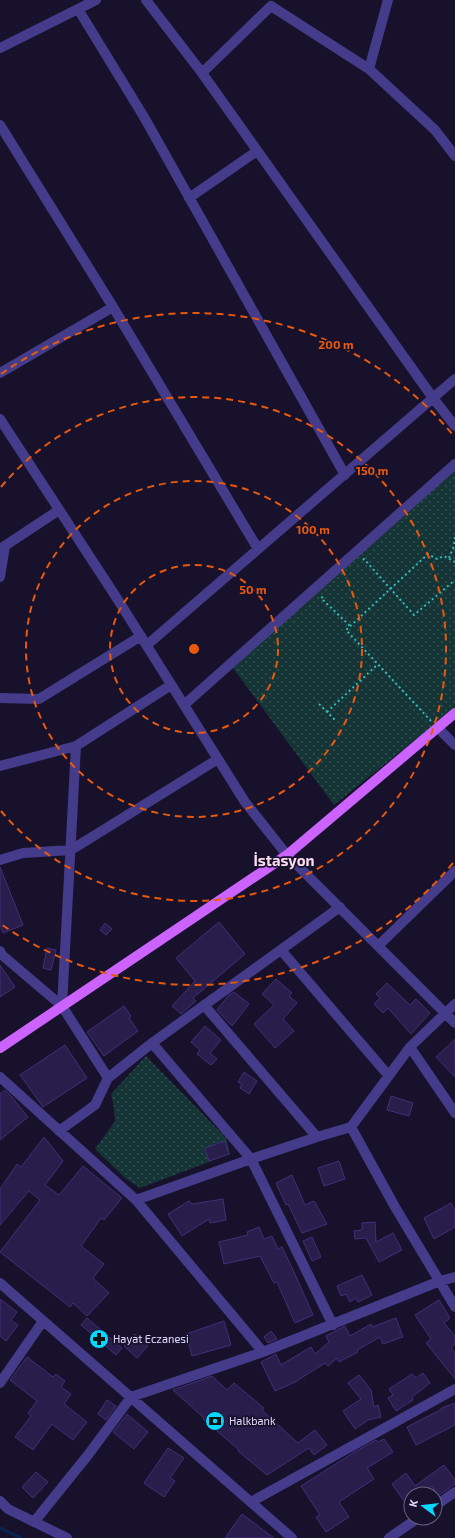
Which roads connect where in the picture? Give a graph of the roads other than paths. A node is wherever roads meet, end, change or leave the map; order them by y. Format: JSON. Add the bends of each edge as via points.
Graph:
{"nodes":[{"id":1,"x":96,"y":0,"type":"edge"},
{"id":2,"x":146,"y":0,"type":"edge"},
{"id":3,"x":388,"y":0,"type":"edge"},
{"id":4,"x":272,"y":3,"type":"edge"},
{"id":5,"x":78,"y":9,"type":"junction"},
{"id":6,"x":0,"y":48,"type":"edge"},
{"id":7,"x":369,"y":69,"type":"junction"},
{"id":8,"x":202,"y":73,"type":"junction"},
{"id":9,"x":0,"y":125,"type":"edge"},
{"id":10,"x":257,"y":151,"type":"junction"},
{"id":11,"x":455,"y":156,"type":"edge"},
{"id":12,"x":189,"y":198,"type":"junction"},
{"id":13,"x":113,"y":307,"type":"junction"},
{"id":14,"x":0,"y":373,"type":"edge"},
{"id":15,"x":455,"y":380,"type":"edge"},
{"id":16,"x":433,"y":398,"type":"junction"},
{"id":17,"x":0,"y":419,"type":"edge"},
{"id":18,"x":455,"y":426,"type":"edge"},
{"id":19,"x":455,"y":464,"type":"edge"},
{"id":20,"x":345,"y":474,"type":"junction"},
{"id":21,"x":59,"y":510,"type":"junction"},
{"id":22,"x":2,"y":547,"type":"edge"},
{"id":23,"x":258,"y":549,"type":"junction"},
{"id":24,"x":0,"y":577,"type":"edge"},
{"id":25,"x":141,"y":636,"type":"junction"},
{"id":26,"x":147,"y":645,"type":"junction"},
{"id":27,"x":171,"y":685,"type":"junction"},
{"id":28,"x":0,"y":698,"type":"edge"},
{"id":29,"x":184,"y":705,"type":"junction"},
{"id":30,"x":455,"y":713,"type":"edge"},
{"id":31,"x":438,"y":728,"type":"junction"},
{"id":32,"x":455,"y":745,"type":"edge"},
{"id":33,"x":76,"y":746,"type":"junction"},
{"id":34,"x":218,"y":759,"type":"junction"},
{"id":35,"x":0,"y":766,"type":"edge"},
{"id":36,"x":70,"y":850,"type":"junction"},
{"id":37,"x":287,"y":855,"type":"junction"},
{"id":38,"x":0,"y":860,"type":"edge"},
{"id":39,"x":455,"y":871,"type":"edge"},
{"id":40,"x":340,"y":908,"type":"junction"},
{"id":41,"x":378,"y":946,"type":"junction"},
{"id":42,"x":281,"y":950,"type":"junction"},
{"id":43,"x":0,"y":951,"type":"edge"},
{"id":44,"x":455,"y":1004,"type":"edge"},
{"id":45,"x":204,"y":1005,"type":"junction"},
{"id":46,"x":62,"y":1006,"type":"junction"},
{"id":47,"x":445,"y":1012,"type":"junction"},
{"id":48,"x":455,"y":1023,"type":"edge"},
{"id":49,"x":152,"y":1043,"type":"junction"},
{"id":50,"x":410,"y":1047,"type":"junction"},
{"id":51,"x":0,"y":1048,"type":"edge"},
{"id":52,"x":388,"y":1076,"type":"junction"},
{"id":53,"x":0,"y":1077,"type":"edge"},
{"id":54,"x":108,"y":1078,"type":"junction"},
{"id":55,"x":455,"y":1113,"type":"edge"},
{"id":56,"x":351,"y":1127,"type":"junction"},
{"id":57,"x":59,"y":1131,"type":"junction"},
{"id":58,"x":317,"y":1137,"type":"junction"},
{"id":59,"x":251,"y":1159,"type":"junction"},
{"id":60,"x":136,"y":1200,"type":"junction"},
{"id":61,"x":455,"y":1277,"type":"edge"},
{"id":62,"x":440,"y":1281,"type":"junction"},
{"id":63,"x":0,"y":1283,"type":"edge"},
{"id":64,"x":455,"y":1307,"type":"edge"},
{"id":65,"x":43,"y":1321,"type":"junction"},
{"id":66,"x":333,"y":1325,"type":"junction"},
{"id":67,"x":263,"y":1352,"type":"junction"},
{"id":68,"x":0,"y":1382,"type":"edge"},
{"id":69,"x":455,"y":1388,"type":"edge"},
{"id":70,"x":131,"y":1397,"type":"junction"},
{"id":71,"x":455,"y":1492,"type":"edge"},
{"id":72,"x":443,"y":1500,"type":"edge"},
{"id":73,"x":0,"y":1502,"type":"edge"},
{"id":74,"x":251,"y":1502,"type":"junction"},
{"id":75,"x":34,"y":1522,"type":"junction"},
{"id":76,"x":406,"y":1526,"type":"edge"},
{"id":77,"x":67,"y":1538,"type":"edge"},
{"id":78,"x":292,"y":1538,"type":"edge"},
{"id":79,"x":388,"y":1538,"type":"edge"}],
"edges":[{"from":1,"to":5,"type":"street"},
{"from":2,"to":8,"type":"street"},
{"from":3,"to":7,"type":"street"},
{"from":4,"to":7,"type":"street"},
{"from":4,"to":8,"type":"street"},
{"from":5,"to":6,"type":"street"},
{"from":5,"to":12,"type":"street","via":[[144,117]]},
{"from":7,"to":11,"type":"street","via":[[435,130]]},
{"from":8,"to":10,"type":"street"},
{"from":9,"to":13,"type":"street"},
{"from":10,"to":12,"type":"street"},
{"from":10,"to":16,"type":"street"},
{"from":12,"to":20,"type":"street"},
{"from":13,"to":14,"type":"street"},
{"from":13,"to":23,"type":"street"},
{"from":15,"to":16,"type":"street"},
{"from":16,"to":18,"type":"street"},
{"from":16,"to":20,"type":"street"},
{"from":17,"to":21,"type":"street"},
{"from":19,"to":29,"type":"street"},
{"from":20,"to":23,"type":"street"},
{"from":21,"to":22,"type":"street"},
{"from":21,"to":25,"type":"street"},
{"from":22,"to":24,"type":"street"},
{"from":23,"to":26,"type":"street"},
{"from":25,"to":26,"type":"street"},
{"from":25,"to":28,"type":"street","via":[[39,699]]},
{"from":26,"to":27,"type":"street"},
{"from":27,"to":29,"type":"street"},
{"from":27,"to":33,"type":"street"},
{"from":29,"to":34,"type":"street"},
{"from":30,"to":31,"type":"main road"},
{"from":31,"to":32,"type":"street"},
{"from":31,"to":37,"type":"main road"},
{"from":33,"to":35,"type":"street"},
{"from":33,"to":36,"type":"street"},
{"from":34,"to":36,"type":"street"},
{"from":34,"to":37,"type":"street","via":[[245,802]]},
{"from":36,"to":38,"type":"street","via":[[23,853]]},
{"from":36,"to":46,"type":"street"},
{"from":37,"to":40,"type":"street"},
{"from":37,"to":46,"type":"main road"},
{"from":39,"to":41,"type":"street"},
{"from":40,"to":41,"type":"street"},
{"from":40,"to":42,"type":"street"},
{"from":41,"to":47,"type":"street"},
{"from":42,"to":45,"type":"street"},
{"from":42,"to":52,"type":"street"},
{"from":43,"to":46,"type":"street"},
{"from":44,"to":47,"type":"street"},
{"from":45,"to":49,"type":"street"},
{"from":45,"to":58,"type":"street"},
{"from":46,"to":51,"type":"main road"},
{"from":46,"to":54,"type":"street"},
{"from":47,"to":48,"type":"street"},
{"from":47,"to":50,"type":"street"},
{"from":49,"to":54,"type":"street"},
{"from":49,"to":59,"type":"street"},
{"from":50,"to":52,"type":"street"},
{"from":50,"to":55,"type":"street"},
{"from":52,"to":56,"type":"street"},
{"from":53,"to":57,"type":"street"},
{"from":54,"to":57,"type":"street","via":[[96,1105]]},
{"from":56,"to":58,"type":"street"},
{"from":56,"to":62,"type":"street"},
{"from":57,"to":60,"type":"street"},
{"from":58,"to":59,"type":"street"},
{"from":59,"to":60,"type":"street"},
{"from":59,"to":66,"type":"street"},
{"from":60,"to":67,"type":"street"},
{"from":61,"to":62,"type":"street"},
{"from":62,"to":64,"type":"street"},
{"from":62,"to":66,"type":"street"},
{"from":63,"to":65,"type":"street"},
{"from":65,"to":68,"type":"street"},
{"from":65,"to":70,"type":"street"},
{"from":66,"to":67,"type":"street"},
{"from":67,"to":70,"type":"street"},
{"from":69,"to":74,"type":"street"},
{"from":70,"to":74,"type":"street"},
{"from":70,"to":75,"type":"street"},
{"from":71,"to":72,"type":"street"},
{"from":73,"to":75,"type":"street"},
{"from":74,"to":78,"type":"street"},
{"from":75,"to":77,"type":"street"},
{"from":76,"to":79,"type":"street"}]}
